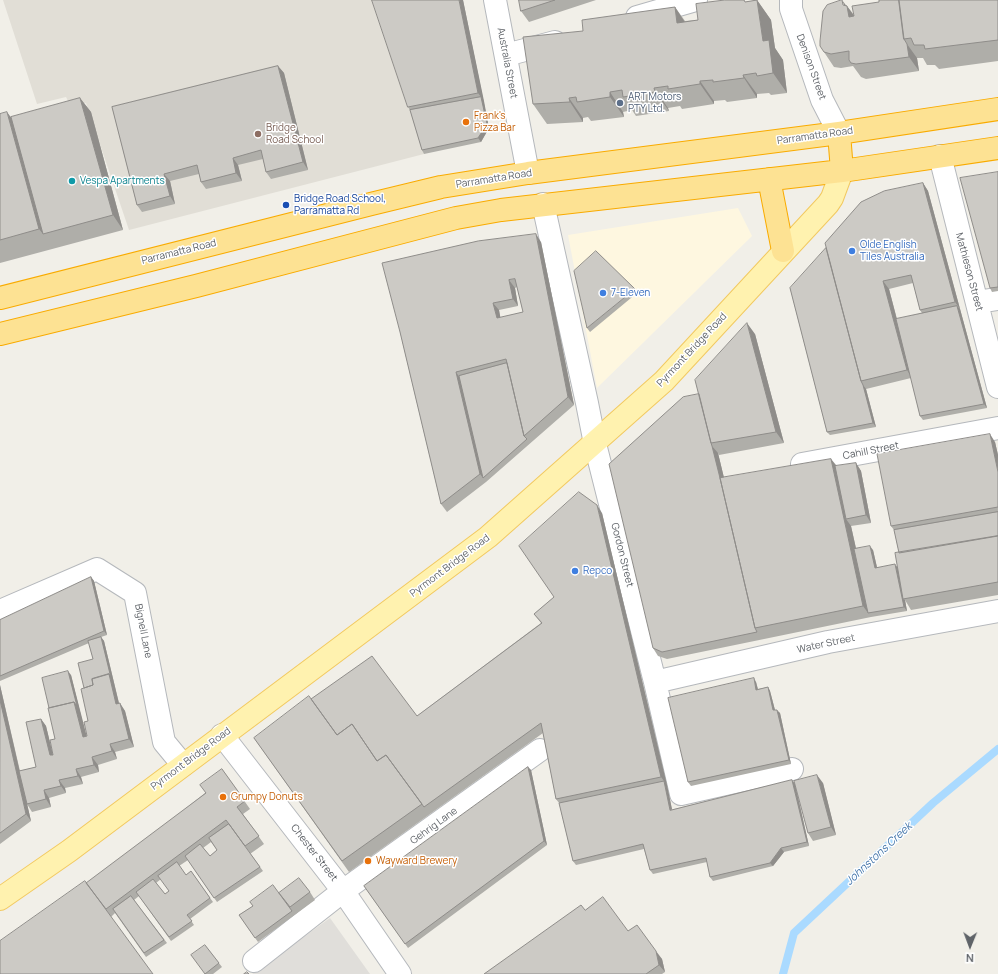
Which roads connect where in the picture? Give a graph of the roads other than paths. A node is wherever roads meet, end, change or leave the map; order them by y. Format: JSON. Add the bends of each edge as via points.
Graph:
{"nodes":[{"id":1,"x":495,"y":0,"type":"edge"},
{"id":2,"x":696,"y":0,"type":"edge"},
{"id":3,"x":791,"y":0,"type":"edge"},
{"id":4,"x":617,"y":23,"type":"edge"},
{"id":5,"x":572,"y":37,"type":"edge"},
{"id":6,"x":506,"y":55,"type":"junction"},
{"id":7,"x":998,"y":109,"type":"edge"},
{"id":8,"x":839,"y":133,"type":"junction"},
{"id":9,"x":998,"y":148,"type":"edge"},
{"id":10,"x":940,"y":156,"type":"junction"},
{"id":11,"x":842,"y":171,"type":"junction"},
{"id":12,"x":528,"y":173,"type":"junction"},
{"id":13,"x":770,"y":179,"type":"junction"},
{"id":14,"x":543,"y":204,"type":"junction"},
{"id":15,"x":783,"y":251,"type":"junction"},
{"id":16,"x":0,"y":298,"type":"edge"},
{"id":17,"x":987,"y":300,"type":"edge"},
{"id":18,"x":0,"y":334,"type":"edge"},
{"id":19,"x":998,"y":387,"type":"edge"},
{"id":20,"x":998,"y":428,"type":"edge"},
{"id":21,"x":595,"y":444,"type":"junction"},
{"id":22,"x":782,"y":468,"type":"edge"},
{"id":23,"x":0,"y":611,"type":"edge"},
{"id":24,"x":998,"y":611,"type":"edge"},
{"id":25,"x":655,"y":682,"type":"junction"},
{"id":26,"x":222,"y":735,"type":"junction"},
{"id":27,"x":540,"y":750,"type":"dead end"},
{"id":28,"x":183,"y":765,"type":"junction"},
{"id":29,"x":792,"y":769,"type":"dead end"},
{"id":30,"x":343,"y":891,"type":"junction"},
{"id":31,"x":0,"y":898,"type":"edge"},
{"id":32,"x":254,"y":962,"type":"dead end"},
{"id":33,"x":400,"y":974,"type":"edge"}],
"edges":[{"from":1,"to":6,"type":"street","name":"Australia Street"},
{"from":2,"to":4,"type":"street"},
{"from":3,"to":8,"type":"street","name":"Denison Street","via":[[791,9],[822,100]]},
{"from":5,"to":6,"type":"street"},
{"from":6,"to":12,"type":"street","name":"Australia Street"},
{"from":7,"to":8,"type":"highway","name":"Parramatta Road"},
{"from":8,"to":11,"type":"highway"},
{"from":8,"to":12,"type":"highway","name":"Parramatta Road"},
{"from":9,"to":10,"type":"highway"},
{"from":10,"to":11,"type":"highway"},
{"from":10,"to":17,"type":"street","name":"Mathieson Street"},
{"from":11,"to":13,"type":"highway"},
{"from":11,"to":15,"type":"main road","name":"Pyrmont Bridge Road","via":[[832,198]]},
{"from":12,"to":16,"type":"highway","name":"Parramatta Road","via":[[442,187]]},
{"from":13,"to":14,"type":"highway"},
{"from":13,"to":15,"type":"highway"},
{"from":14,"to":18,"type":"highway","via":[[456,218]]},
{"from":14,"to":21,"type":"street","name":"Gordon Street"},
{"from":15,"to":21,"type":"main road","name":"Pyrmont Bridge Road","via":[[664,381]]},
{"from":17,"to":19,"type":"street","name":"Mathieson Street"},
{"from":20,"to":22,"type":"street","name":"Cahill Street"},
{"from":21,"to":25,"type":"street","name":"Gordon Street"},
{"from":21,"to":26,"type":"main road","name":"Pyrmont Bridge Road","via":[[488,537]]},
{"from":23,"to":28,"type":"street","name":"Bignell Lane","via":[[97,569],[135,592],[164,742]]},
{"from":24,"to":25,"type":"street","name":"Water Street","via":[[828,642]]},
{"from":25,"to":29,"type":"street","name":"Gordon Street","via":[[681,794]]},
{"from":26,"to":28,"type":"main road","name":"Pyrmont Bridge Road"},
{"from":26,"to":30,"type":"street","name":"Chester Street"},
{"from":27,"to":30,"type":"street","name":"Gehrig Lane"},
{"from":28,"to":31,"type":"main road","name":"Pyrmont Bridge Road"},
{"from":30,"to":32,"type":"street","name":"Gehrig Lane"},
{"from":30,"to":33,"type":"street","name":"Chester Street"}]}
